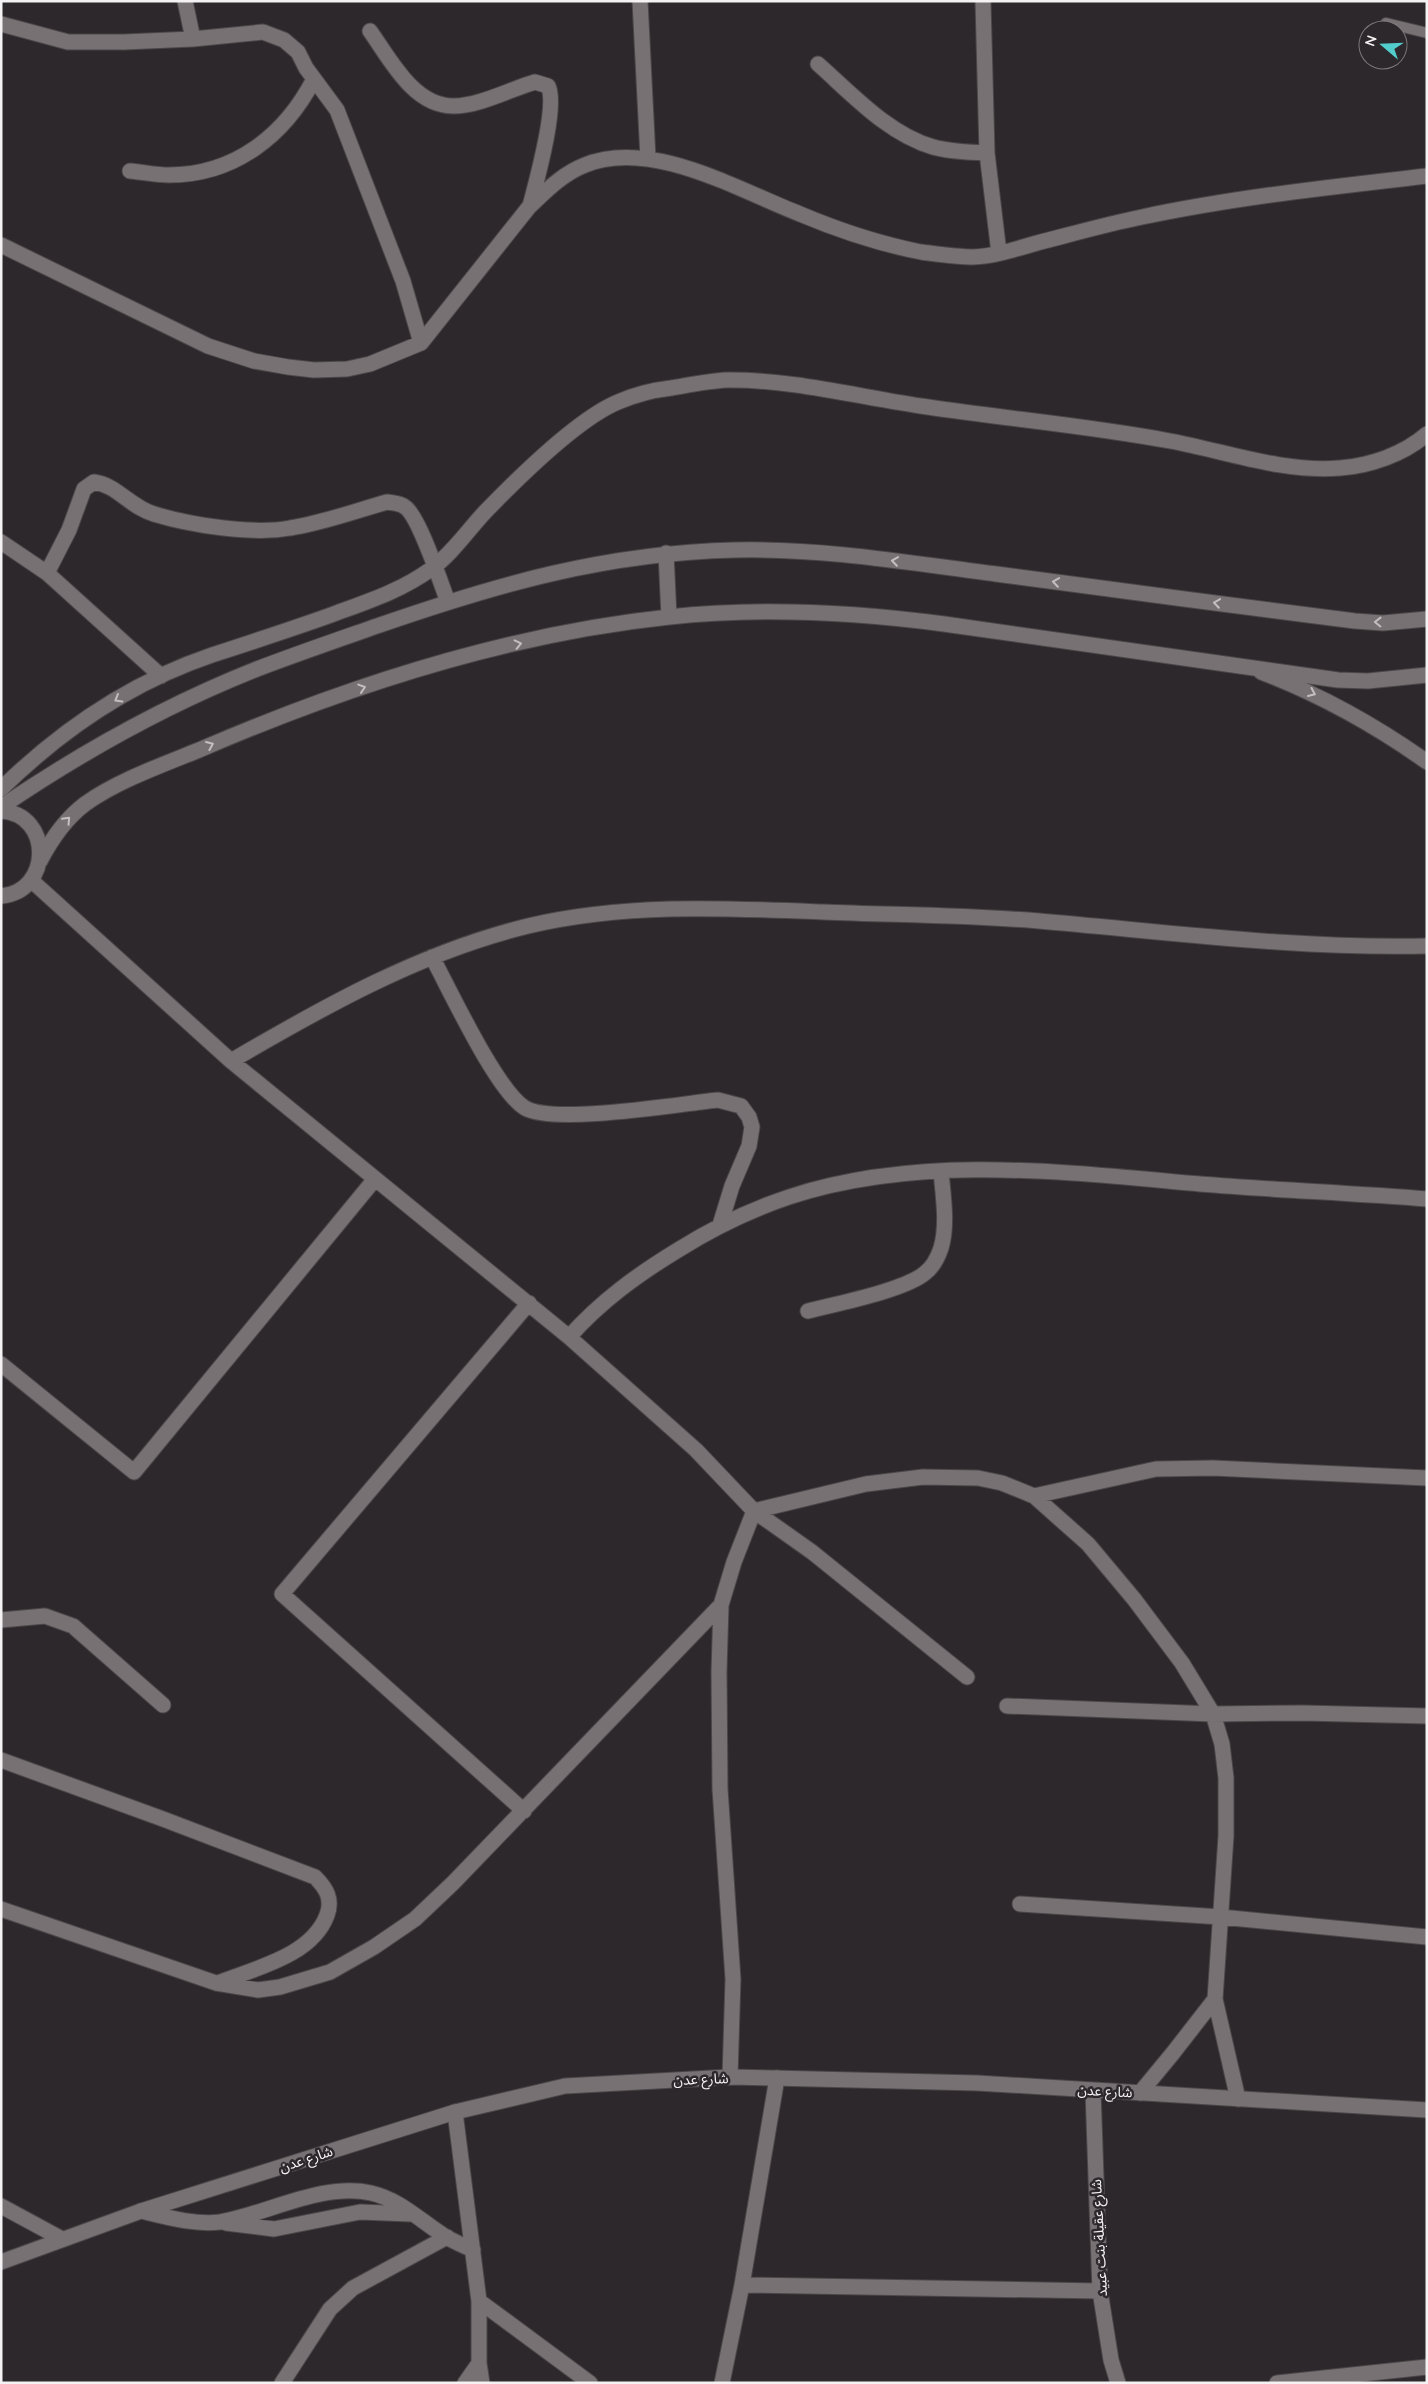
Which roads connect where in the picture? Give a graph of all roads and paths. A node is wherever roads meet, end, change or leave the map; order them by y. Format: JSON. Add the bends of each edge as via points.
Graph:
{"nodes":[{"id":1,"x":186,"y":1,"type":"edge"},
{"id":2,"x":640,"y":1,"type":"edge"},
{"id":3,"x":983,"y":1,"type":"edge"},
{"id":4,"x":1,"y":24,"type":"edge"},
{"id":5,"x":1408,"y":29,"type":"edge"},
{"id":6,"x":370,"y":31,"type":"dead end"},
{"id":7,"x":1427,"y":33,"type":"edge"},
{"id":8,"x":193,"y":39,"type":"junction"},
{"id":9,"x":818,"y":64,"type":"dead end"},
{"id":10,"x":314,"y":79,"type":"junction"},
{"id":11,"x":987,"y":153,"type":"junction"},
{"id":12,"x":648,"y":158,"type":"junction"},
{"id":13,"x":130,"y":171,"type":"dead end"},
{"id":14,"x":1427,"y":176,"type":"edge"},
{"id":15,"x":530,"y":208,"type":"junction"},
{"id":16,"x":1,"y":245,"type":"edge"},
{"id":17,"x":999,"y":253,"type":"junction"},
{"id":18,"x":421,"y":343,"type":"junction"},
{"id":19,"x":1427,"y":434,"type":"edge"},
{"id":20,"x":1,"y":542,"type":"edge"},
{"id":21,"x":666,"y":553,"type":"junction"},
{"id":22,"x":435,"y":566,"type":"junction"},
{"id":23,"x":47,"y":573,"type":"junction"},
{"id":24,"x":448,"y":602,"type":"junction"},
{"id":25,"x":669,"y":617,"type":"junction"},
{"id":26,"x":1427,"y":619,"type":"edge"},
{"id":27,"x":1251,"y":668,"type":"junction"},
{"id":28,"x":1427,"y":675,"type":"edge"},
{"id":29,"x":161,"y":676,"type":"junction"},
{"id":30,"x":1427,"y":762,"type":"edge"},
{"id":31,"x":1,"y":788,"type":"edge"},
{"id":32,"x":1,"y":807,"type":"edge"},
{"id":33,"x":1,"y":811,"type":"edge"},
{"id":34,"x":40,"y":860,"type":"junction"},
{"id":35,"x":32,"y":881,"type":"junction"},
{"id":36,"x":1,"y":896,"type":"edge"},
{"id":37,"x":1427,"y":946,"type":"edge"},
{"id":38,"x":432,"y":957,"type":"junction"},
{"id":39,"x":231,"y":1061,"type":"junction"},
{"id":40,"x":941,"y":1171,"type":"junction"},
{"id":41,"x":375,"y":1179,"type":"junction"},
{"id":42,"x":1427,"y":1199,"type":"edge"},
{"id":43,"x":720,"y":1224,"type":"junction"},
{"id":44,"x":529,"y":1303,"type":"junction"},
{"id":45,"x":808,"y":1311,"type":"dead end"},
{"id":46,"x":569,"y":1337,"type":"junction"},
{"id":47,"x":1,"y":1364,"type":"edge"},
{"id":48,"x":1427,"y":1478,"type":"edge"},
{"id":49,"x":1034,"y":1496,"type":"junction"},
{"id":50,"x":754,"y":1511,"type":"junction"},
{"id":51,"x":721,"y":1605,"type":"junction"},
{"id":52,"x":1,"y":1620,"type":"edge"},
{"id":53,"x":967,"y":1677,"type":"dead end"},
{"id":54,"x":163,"y":1705,"type":"dead end"},
{"id":55,"x":1007,"y":1706,"type":"dead end"},
{"id":56,"x":1214,"y":1714,"type":"junction"},
{"id":57,"x":1427,"y":1716,"type":"edge"},
{"id":58,"x":1,"y":1760,"type":"edge"},
{"id":59,"x":524,"y":1811,"type":"junction"},
{"id":60,"x":1020,"y":1904,"type":"dead end"},
{"id":61,"x":1,"y":1909,"type":"edge"},
{"id":62,"x":1221,"y":1916,"type":"junction"},
{"id":63,"x":1427,"y":1937,"type":"edge"},
{"id":64,"x":216,"y":1983,"type":"junction"},
{"id":65,"x":1215,"y":1999,"type":"junction"},
{"id":66,"x":730,"y":2078,"type":"junction"},
{"id":67,"x":777,"y":2078,"type":"junction"},
{"id":68,"x":1093,"y":2091,"type":"junction"},
{"id":69,"x":1140,"y":2093,"type":"junction"},
{"id":70,"x":1238,"y":2099,"type":"junction"},
{"id":71,"x":1427,"y":2110,"type":"edge"},
{"id":72,"x":455,"y":2112,"type":"junction"},
{"id":73,"x":1,"y":2206,"type":"edge"},
{"id":74,"x":141,"y":2212,"type":"junction"},
{"id":75,"x":412,"y":2214,"type":"junction"},
{"id":76,"x":219,"y":2222,"type":"junction"},
{"id":77,"x":447,"y":2237,"type":"junction"},
{"id":78,"x":62,"y":2239,"type":"junction"},
{"id":79,"x":474,"y":2250,"type":"junction"},
{"id":80,"x":1,"y":2262,"type":"edge"},
{"id":81,"x":742,"y":2285,"type":"junction"},
{"id":82,"x":1100,"y":2291,"type":"junction"},
{"id":83,"x":479,"y":2301,"type":"junction"},
{"id":84,"x":479,"y":2363,"type":"junction"},
{"id":85,"x":1427,"y":2367,"type":"edge"},
{"id":86,"x":1311,"y":2381,"type":"edge"},
{"id":87,"x":282,"y":2383,"type":"edge"},
{"id":88,"x":465,"y":2383,"type":"edge"},
{"id":89,"x":482,"y":2383,"type":"edge"},
{"id":90,"x":590,"y":2383,"type":"edge"},
{"id":91,"x":722,"y":2383,"type":"edge"},
{"id":92,"x":1118,"y":2383,"type":"edge"},
{"id":93,"x":1277,"y":2383,"type":"edge"}],
"edges":[{"from":1,"to":8,"type":"street"},
{"from":2,"to":12,"type":"street"},
{"from":3,"to":11,"type":"street"},
{"from":4,"to":8,"type":"street","via":[[68,42]]},
{"from":5,"to":7,"type":"lane"},
{"from":6,"to":15,"type":"street","via":[[407,83],[444,105],[454,106],[504,94],[536,82],[548,86],[551,91],[545,142]]},
{"from":8,"to":10,"type":"street","via":[[263,32],[284,40],[298,52]]},
{"from":9,"to":11,"type":"street","via":[[871,111],[905,134],[932,146]]},
{"from":10,"to":13,"type":"street","via":[[302,102],[278,131],[233,162],[207,170],[169,175]]},
{"from":10,"to":18,"type":"street","via":[[337,110],[402,281]]},
{"from":11,"to":17,"type":"street"},
{"from":12,"to":15,"type":"street","via":[[609,158],[586,164],[567,173]]},
{"from":12,"to":17,"type":"street","via":[[709,176],[867,238],[922,252],[972,257]]},
{"from":14,"to":17,"type":"street","via":[[1241,199],[1142,217]]},
{"from":15,"to":18,"type":"street"},
{"from":16,"to":18,"type":"street","via":[[208,346],[254,361],[314,370],[347,369],[370,364]]},
{"from":19,"to":22,"type":"street","via":[[1391,456],[1367,463],[1341,468],[1294,467],[1167,440],[783,384],[725,380],[676,387],[617,402],[581,425],[521,477]]},
{"from":20,"to":23,"type":"street"},
{"from":21,"to":24,"type":"street","via":[[624,558],[515,581]]},
{"from":21,"to":25,"type":"street"},
{"from":26,"to":21,"type":"street","one_way":true,"via":[[1355,622],[843,554],[738,550]]},
{"from":22,"to":23,"type":"street","via":[[410,512],[399,504],[386,502],[291,528],[265,531],[155,514],[138,508],[111,487],[94,482],[84,489],[69,530]]},
{"from":22,"to":24,"type":"street"},
{"from":22,"to":29,"type":"street","via":[[407,585],[380,597]]},
{"from":23,"to":29,"type":"street"},
{"from":24,"to":32,"type":"street","via":[[300,653],[210,689],[78,757]]},
{"from":25,"to":27,"type":"street","via":[[771,611],[887,616]]},
{"from":34,"to":25,"type":"street","one_way":true,"via":[[60,827],[96,797],[176,759],[289,714],[410,673],[498,649],[569,632]]},
{"from":27,"to":28,"type":"street","via":[[1338,680]]},
{"from":27,"to":30,"type":"street","one_way":true,"via":[[1332,703]]},
{"from":29,"to":31,"type":"street","one_way":true,"via":[[73,726]]},
{"from":33,"to":34,"type":"street","via":[[17,815],[33,829],[38,839]]},
{"from":34,"to":35,"type":"street"},
{"from":35,"to":36,"type":"street","via":[[14,894]]},
{"from":35,"to":39,"type":"street"},
{"from":37,"to":38,"type":"street","via":[[1361,948],[1034,920],[751,909],[639,909],[527,926]]},
{"from":38,"to":39,"type":"street","via":[[312,1014]]},
{"from":38,"to":43,"type":"street","via":[[490,1065],[509,1093],[526,1108],[559,1115],[718,1100],[741,1106],[752,1127]]},
{"from":39,"to":41,"type":"street"},
{"from":40,"to":42,"type":"street","via":[[1052,1171]]},
{"from":40,"to":43,"type":"street","via":[[862,1178],[789,1197]]},
{"from":40,"to":45,"type":"street","via":[[944,1221],[942,1246],[936,1262],[924,1274],[900,1286]]},
{"from":41,"to":44,"type":"street"},
{"from":41,"to":47,"type":"street","via":[[134,1472]]},
{"from":43,"to":46,"type":"street","via":[[632,1278]]},
{"from":44,"to":46,"type":"street"},
{"from":44,"to":59,"type":"street","via":[[282,1594]]},
{"from":46,"to":50,"type":"street","via":[[696,1450]]},
{"from":48,"to":49,"type":"street","via":[[1213,1468],[1156,1469]]},
{"from":49,"to":50,"type":"street","via":[[1002,1483],[978,1478],[923,1477],[866,1484]]},
{"from":49,"to":56,"type":"street","via":[[1088,1544],[1128,1592],[1182,1663]]},
{"from":50,"to":51,"type":"street"},
{"from":50,"to":53,"type":"street","via":[[812,1552]]},
{"from":51,"to":59,"type":"street"},
{"from":51,"to":66,"type":"street","via":[[720,1789],[733,1979]]},
{"from":52,"to":54,"type":"street","via":[[45,1616],[68,1623]]},
{"from":55,"to":56,"type":"street"},
{"from":56,"to":57,"type":"street","via":[[1303,1712]]},
{"from":56,"to":62,"type":"street","via":[[1226,1778]]},
{"from":58,"to":64,"type":"street","via":[[315,1877],[321,1883],[327,1892],[329,1910],[323,1927],[303,1946]]},
{"from":59,"to":64,"type":"street","via":[[415,1919],[330,1972],[280,1988],[258,1990]]},
{"from":60,"to":62,"type":"street"},
{"from":61,"to":64,"type":"street"},
{"from":62,"to":63,"type":"street"},
{"from":62,"to":65,"type":"street"},
{"from":65,"to":69,"type":"street"},
{"from":65,"to":70,"type":"street"},
{"from":66,"to":67,"type":"street","name":"شارع عدن"},
{"from":66,"to":72,"type":"street","name":"شارع عدن","via":[[566,2086]]},
{"from":67,"to":68,"type":"street","name":"شارع عدن","via":[[977,2083]]},
{"from":67,"to":81,"type":"street"},
{"from":68,"to":69,"type":"street","name":"شارع عدن"},
{"from":68,"to":82,"type":"street","name":"شارع عقيلة بنت عبيد"},
{"from":69,"to":70,"type":"street","name":"شارع عدن"},
{"from":70,"to":71,"type":"street","name":"شارع عدن"},
{"from":72,"to":74,"type":"street","name":"شارع عدن"},
{"from":72,"to":79,"type":"street"},
{"from":73,"to":78,"type":"street"},
{"from":74,"to":76,"type":"street"},
{"from":74,"to":78,"type":"street","name":"شارع عدن"},
{"from":75,"to":76,"type":"street","via":[[360,2212],[274,2229]]},
{"from":75,"to":76,"type":"street","via":[[388,2199],[356,2190],[331,2192]]},
{"from":75,"to":77,"type":"street"},
{"from":77,"to":79,"type":"street"},
{"from":77,"to":87,"type":"street","via":[[353,2288],[330,2309]]},
{"from":78,"to":80,"type":"street","name":"شارع عدن"},
{"from":79,"to":83,"type":"street"},
{"from":81,"to":82,"type":"street"},
{"from":81,"to":91,"type":"street"},
{"from":82,"to":92,"type":"street","name":"شارع عقيلة بنت عبيد"},
{"from":83,"to":84,"type":"street"},
{"from":83,"to":90,"type":"street"},
{"from":84,"to":88,"type":"street"},
{"from":84,"to":89,"type":"street"},
{"from":85,"to":86,"type":"street"},
{"from":86,"to":93,"type":"street"}]}
